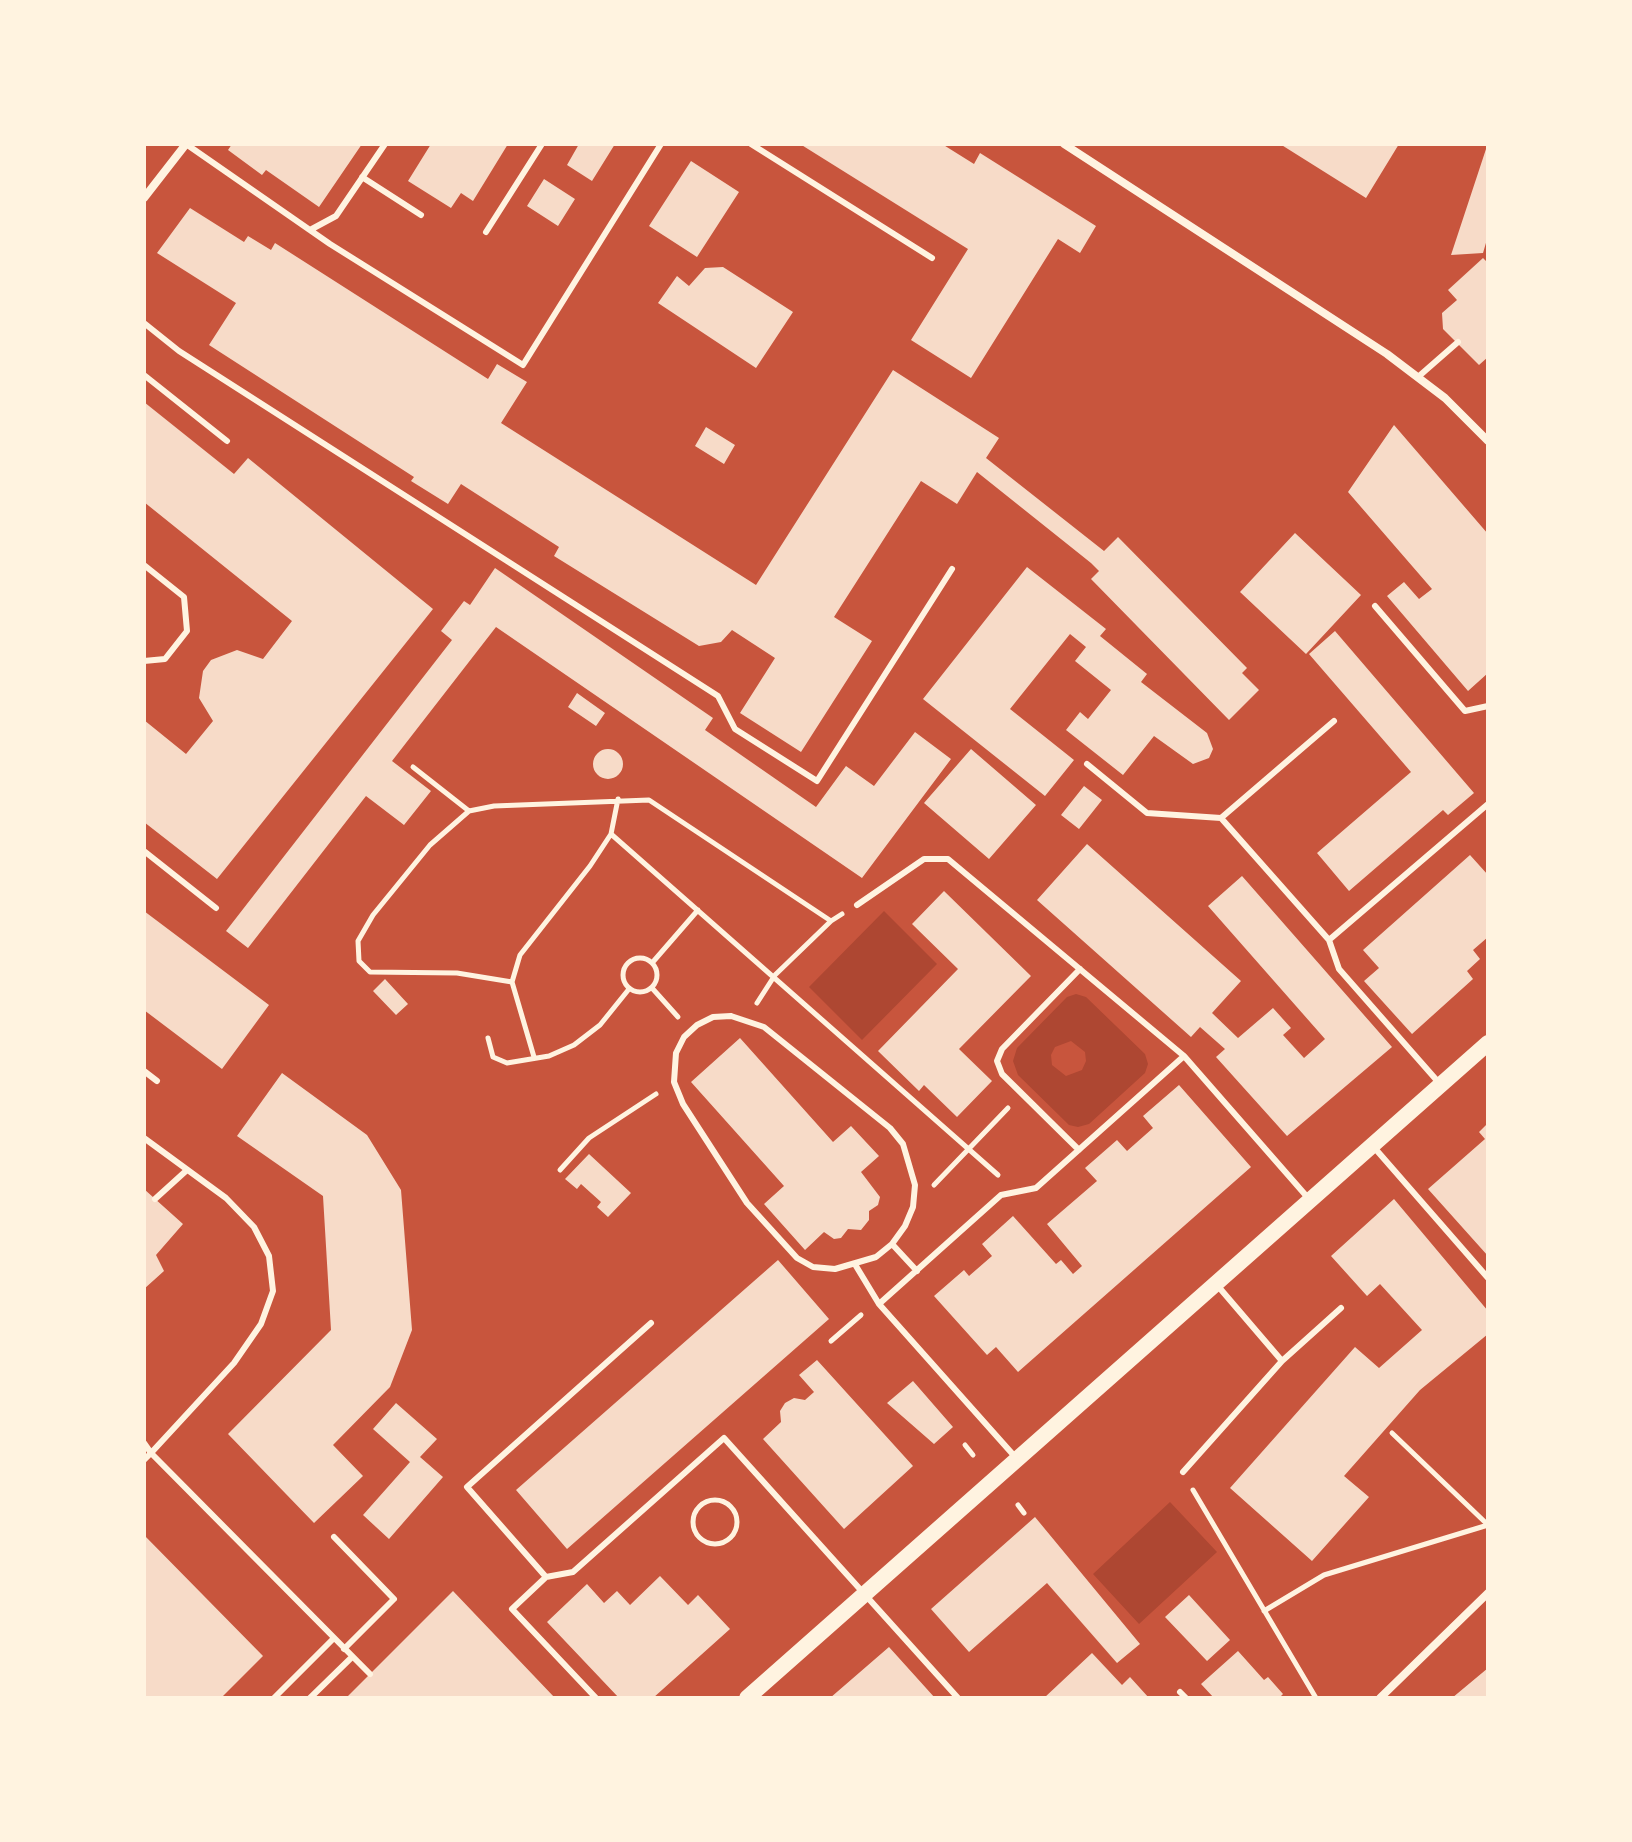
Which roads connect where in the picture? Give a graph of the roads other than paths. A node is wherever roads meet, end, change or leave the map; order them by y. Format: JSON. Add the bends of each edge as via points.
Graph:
{"nodes":[{"id":1,"x":186,"y":144,"type":"edge"},
{"id":2,"x":385,"y":144,"type":"edge"},
{"id":3,"x":542,"y":144,"type":"edge"},
{"id":4,"x":661,"y":144,"type":"edge"},
{"id":5,"x":751,"y":144,"type":"edge"},
{"id":6,"x":1064,"y":144,"type":"edge"},
{"id":7,"x":362,"y":177,"type":"junction"},
{"id":8,"x":144,"y":198,"type":"edge"},
{"id":9,"x":421,"y":215,"type":"dead end"},
{"id":10,"x":310,"y":230,"type":"junction"},
{"id":11,"x":486,"y":232,"type":"dead end"},
{"id":12,"x":932,"y":258,"type":"dead end"},
{"id":13,"x":144,"y":323,"type":"edge"},
{"id":14,"x":1458,"y":342,"type":"dead end"},
{"id":15,"x":144,"y":375,"type":"edge"},
{"id":16,"x":1418,"y":377,"type":"junction"},
{"id":17,"x":227,"y":441,"type":"dead end"},
{"id":18,"x":1488,"y":441,"type":"edge"},
{"id":19,"x":144,"y":565,"type":"edge"},
{"id":20,"x":952,"y":569,"type":"dead end"},
{"id":21,"x":1375,"y":606,"type":"dead end"},
{"id":22,"x":144,"y":661,"type":"edge"},
{"id":23,"x":1488,"y":706,"type":"edge"},
{"id":24,"x":1334,"y":721,"type":"dead end"},
{"id":25,"x":1087,"y":764,"type":"dead end"},
{"id":26,"x":1488,"y":804,"type":"edge"},
{"id":27,"x":1221,"y":818,"type":"junction"},
{"id":28,"x":144,"y":851,"type":"edge"},
{"id":29,"x":857,"y":905,"type":"road end"},
{"id":30,"x":216,"y":908,"type":"dead end"},
{"id":31,"x":1329,"y":940,"type":"junction"},
{"id":32,"x":1080,"y":969,"type":"junction"},
{"id":33,"x":1488,"y":1043,"type":"edge"},
{"id":34,"x":1184,"y":1056,"type":"junction"},
{"id":35,"x":144,"y":1071,"type":"edge"},
{"id":36,"x":157,"y":1081,"type":"dead end"},
{"id":37,"x":1440,"y":1084,"type":"junction"},
{"id":38,"x":144,"y":1138,"type":"edge"},
{"id":39,"x":1371,"y":1144,"type":"junction"},
{"id":40,"x":1079,"y":1150,"type":"junction"},
{"id":41,"x":187,"y":1170,"type":"junction"},
{"id":42,"x":155,"y":1199,"type":"dead end"},
{"id":43,"x":1309,"y":1199,"type":"junction"},
{"id":44,"x":892,"y":1244,"type":"junction"},
{"id":45,"x":856,"y":1266,"type":"junction"},
{"id":46,"x":917,"y":1271,"type":"junction"},
{"id":47,"x":1488,"y":1278,"type":"edge"},
{"id":48,"x":1215,"y":1282,"type":"junction"},
{"id":49,"x":879,"y":1304,"type":"junction"},
{"id":50,"x":1341,"y":1308,"type":"dead end"},
{"id":51,"x":651,"y":1323,"type":"dead end"},
{"id":52,"x":1282,"y":1361,"type":"junction"},
{"id":53,"x":144,"y":1443,"type":"edge"},
{"id":54,"x":151,"y":1453,"type":"junction"},
{"id":55,"x":1017,"y":1459,"type":"junction"},
{"id":56,"x":144,"y":1460,"type":"edge"},
{"id":57,"x":1183,"y":1472,"type":"road end"},
{"id":58,"x":334,"y":1537,"type":"dead end"},
{"id":59,"x":546,"y":1577,"type":"junction"},
{"id":60,"x":864,"y":1593,"type":"junction"},
{"id":61,"x":1487,"y":1596,"type":"edge"},
{"id":62,"x":334,"y":1638,"type":"junction"},
{"id":63,"x":344,"y":1649,"type":"junction"},
{"id":64,"x":352,"y":1657,"type":"junction"},
{"id":65,"x":370,"y":1674,"type":"dead end"},
{"id":66,"x":1180,"y":1692,"type":"dead end"},
{"id":67,"x":274,"y":1698,"type":"edge"},
{"id":68,"x":310,"y":1698,"type":"edge"},
{"id":69,"x":596,"y":1698,"type":"edge"},
{"id":70,"x":747,"y":1698,"type":"edge"},
{"id":71,"x":958,"y":1698,"type":"edge"},
{"id":72,"x":1186,"y":1698,"type":"edge"},
{"id":73,"x":1380,"y":1698,"type":"edge"}],
"edges":[{"from":1,"to":8,"type":"street"},
{"from":1,"to":10,"type":"lane"},
{"from":2,"to":7,"type":"lane"},
{"from":3,"to":11,"type":"lane"},
{"from":4,"to":10,"type":"lane","via":[[523,365]]},
{"from":5,"to":12,"type":"lane"},
{"from":6,"to":16,"type":"street"},
{"from":7,"to":9,"type":"lane"},
{"from":7,"to":10,"type":"lane","via":[[336,216]]},
{"from":13,"to":20,"type":"lane","via":[[179,351],[718,696],[735,729],[817,781]]},
{"from":14,"to":16,"type":"lane"},
{"from":15,"to":17,"type":"lane"},
{"from":16,"to":18,"type":"street"},
{"from":19,"to":22,"type":"lane","via":[[184,597],[187,631],[165,659]]},
{"from":21,"to":23,"type":"lane","via":[[1465,711]]},
{"from":24,"to":27,"type":"lane"},
{"from":25,"to":27,"type":"lane","via":[[1147,813]]},
{"from":26,"to":31,"type":"lane"},
{"from":27,"to":31,"type":"lane"},
{"from":28,"to":30,"type":"lane"},
{"from":29,"to":32,"type":"lane","via":[[924,859],[948,859]]},
{"from":31,"to":37,"type":"lane","via":[[1339,969]]},
{"from":32,"to":34,"type":"lane"},
{"from":32,"to":40,"type":"lane","via":[[1002,1049],[997,1061],[1002,1074]]},
{"from":33,"to":37,"type":"main road"},
{"from":34,"to":40,"type":"lane"},
{"from":34,"to":43,"type":"lane"},
{"from":35,"to":36,"type":"lane"},
{"from":37,"to":39,"type":"main road"},
{"from":38,"to":41,"type":"lane"},
{"from":39,"to":43,"type":"main road"},
{"from":39,"to":47,"type":"lane"},
{"from":40,"to":46,"type":"lane","via":[[1036,1188],[1001,1195]]},
{"from":41,"to":42,"type":"lane"},
{"from":41,"to":54,"type":"lane","via":[[254,1227],[269,1256],[273,1291],[261,1324],[234,1363]]},
{"from":43,"to":48,"type":"main road"},
{"from":44,"to":45,"type":"lane"},
{"from":44,"to":45,"type":"lane","via":[[905,1226],[914,1196],[912,1164],[890,1128],[748,1019],[713,1017],[691,1031],[676,1053],[674,1082],[747,1203],[797,1258],[813,1267]]},
{"from":44,"to":46,"type":"lane"},
{"from":45,"to":49,"type":"lane"},
{"from":46,"to":49,"type":"lane"},
{"from":48,"to":52,"type":"lane"},
{"from":48,"to":55,"type":"main road"},
{"from":49,"to":55,"type":"lane"},
{"from":50,"to":52,"type":"lane"},
{"from":51,"to":59,"type":"lane","via":[[467,1487]]},
{"from":52,"to":57,"type":"lane"},
{"from":53,"to":54,"type":"lane"},
{"from":54,"to":56,"type":"lane"},
{"from":54,"to":62,"type":"lane"},
{"from":55,"to":60,"type":"main road"},
{"from":58,"to":63,"type":"lane","via":[[394,1599]]},
{"from":59,"to":60,"type":"lane","via":[[573,1572],[724,1438]]},
{"from":59,"to":69,"type":"lane","via":[[512,1609]]},
{"from":60,"to":70,"type":"main road"},
{"from":60,"to":71,"type":"lane"},
{"from":61,"to":73,"type":"street"},
{"from":62,"to":63,"type":"lane"},
{"from":62,"to":67,"type":"lane"},
{"from":63,"to":64,"type":"lane"},
{"from":64,"to":65,"type":"lane"},
{"from":64,"to":68,"type":"lane"},
{"from":66,"to":72,"type":"lane"}]}
